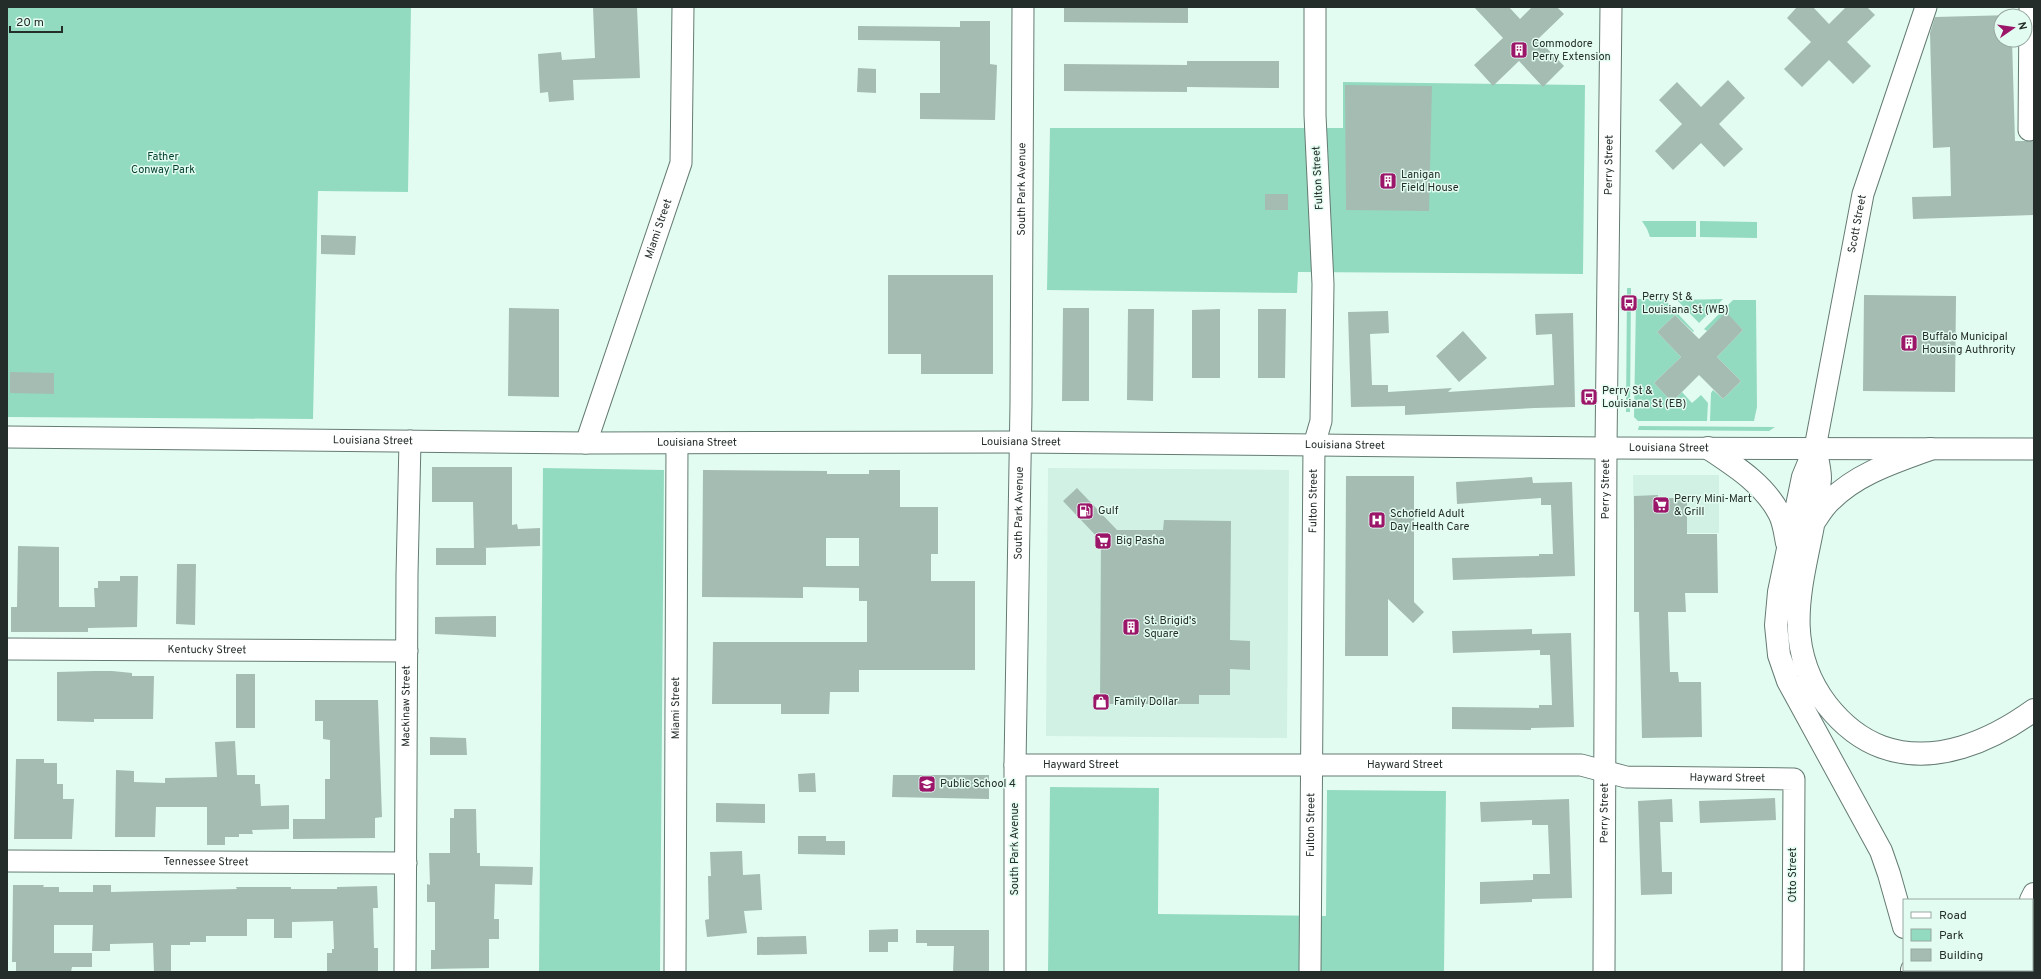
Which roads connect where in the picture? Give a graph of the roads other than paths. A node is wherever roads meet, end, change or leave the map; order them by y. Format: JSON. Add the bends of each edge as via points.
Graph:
{"nodes":[{"id":1,"x":683,"y":7,"type":"edge"},
{"id":2,"x":1023,"y":7,"type":"edge"},
{"id":3,"x":1315,"y":7,"type":"edge"},
{"id":4,"x":1611,"y":7,"type":"edge"},
{"id":5,"x":1926,"y":7,"type":"edge"},
{"id":6,"x":2030,"y":7,"type":"edge"},
{"id":7,"x":2029,"y":130,"type":"dead end"},
{"id":8,"x":7,"y":437,"type":"edge"},
{"id":9,"x":410,"y":441,"type":"junction"},
{"id":10,"x":586,"y":442,"type":"junction"},
{"id":11,"x":1020,"y":442,"type":"junction"},
{"id":12,"x":677,"y":443,"type":"junction"},
{"id":13,"x":1314,"y":445,"type":"junction"},
{"id":14,"x":1606,"y":448,"type":"junction"},
{"id":15,"x":1708,"y":448,"type":"junction"},
{"id":16,"x":1815,"y":448,"type":"junction"},
{"id":17,"x":1930,"y":449,"type":"junction"},
{"id":18,"x":2034,"y":449,"type":"edge"},
{"id":19,"x":1813,"y":523,"type":"junction"},
{"id":20,"x":1788,"y":548,"type":"junction"},
{"id":21,"x":7,"y":649,"type":"edge"},
{"id":22,"x":407,"y":651,"type":"junction"},
{"id":23,"x":2034,"y":710,"type":"edge"},
{"id":24,"x":1015,"y":765,"type":"junction"},
{"id":25,"x":1312,"y":766,"type":"junction"},
{"id":26,"x":1605,"y":771,"type":"junction"},
{"id":27,"x":1794,"y":779,"type":"joint"},
{"id":28,"x":7,"y":861,"type":"edge"},
{"id":29,"x":406,"y":863,"type":"junction"},
{"id":30,"x":1903,"y":924,"type":"edge"},
{"id":31,"x":405,"y":972,"type":"edge"},
{"id":32,"x":675,"y":972,"type":"edge"},
{"id":33,"x":1015,"y":972,"type":"edge"},
{"id":34,"x":1310,"y":972,"type":"edge"},
{"id":35,"x":1604,"y":972,"type":"edge"},
{"id":36,"x":1792,"y":972,"type":"edge"}],
"edges":[{"from":1,"to":10,"type":"street","name":"Miami Street","via":[[681,163]]},
{"from":2,"to":11,"type":"street","name":"South Park Avenue"},
{"from":3,"to":13,"type":"street","name":"Fulton Street","via":[[1315,115],[1323,284],[1321,421]]},
{"from":4,"to":14,"type":"street","name":"Perry Street"},
{"from":5,"to":16,"type":"street","name":"Scott Street","via":[[1863,194]]},
{"from":6,"to":7,"type":"street"},
{"from":8,"to":9,"type":"street","name":"Louisiana Street"},
{"from":9,"to":10,"type":"street","name":"Louisiana Street"},
{"from":9,"to":22,"type":"street","name":"Mackinaw Street"},
{"from":10,"to":12,"type":"street","name":"Louisiana Street"},
{"from":11,"to":12,"type":"street","name":"Louisiana Street"},
{"from":11,"to":13,"type":"street","name":"Louisiana Street"},
{"from":11,"to":24,"type":"street","name":"South Park Avenue"},
{"from":12,"to":32,"type":"street","name":"Miami Street"},
{"from":13,"to":14,"type":"street","name":"Louisiana Street"},
{"from":13,"to":25,"type":"street","name":"Fulton Street"},
{"from":14,"to":15,"type":"street","name":"Louisiana Street"},
{"from":14,"to":26,"type":"street","name":"Perry Street"},
{"from":15,"to":16,"type":"street","name":"Louisiana Street"},
{"from":15,"to":20,"type":"highway","via":[[1739,468],[1771,499],[1780,514]]},
{"from":16,"to":17,"type":"street","name":"Louisiana Street"},
{"from":16,"to":19,"type":"highway","via":[[1820,477]]},
{"from":16,"to":20,"type":"highway","via":[[1803,477]]},
{"from":17,"to":18,"type":"street","name":"Louisiana Street"},
{"from":17,"to":19,"type":"highway","via":[[1872,471],[1848,485],[1830,501]]},
{"from":19,"to":23,"type":"highway","via":[[1798,606],[1798,632],[1804,665],[1817,692],[1849,728],[1870,742],[1897,752],[1927,754],[1980,741],[2012,726]]},
{"from":20,"to":30,"type":"highway","via":[[1779,592],[1776,625],[1779,655],[1788,681],[1881,851]]},
{"from":21,"to":22,"type":"street","name":"Kentucky Street"},
{"from":22,"to":29,"type":"street","name":"Mackinaw Street"},
{"from":24,"to":25,"type":"street","name":"Hayward Street"},
{"from":24,"to":33,"type":"street","name":"South Park Avenue"},
{"from":25,"to":26,"type":"street","name":"Hayward Street","via":[[1581,765]]},
{"from":25,"to":34,"type":"street","name":"Fulton Street"},
{"from":26,"to":27,"type":"street","name":"Hayward Street","via":[[1626,777]]},
{"from":26,"to":35,"type":"street","name":"Perry Street"},
{"from":27,"to":36,"type":"street","name":"Otto Street"},
{"from":28,"to":29,"type":"street","name":"Tennessee Street"},
{"from":29,"to":31,"type":"street","name":"Mackinaw Street"}]}
